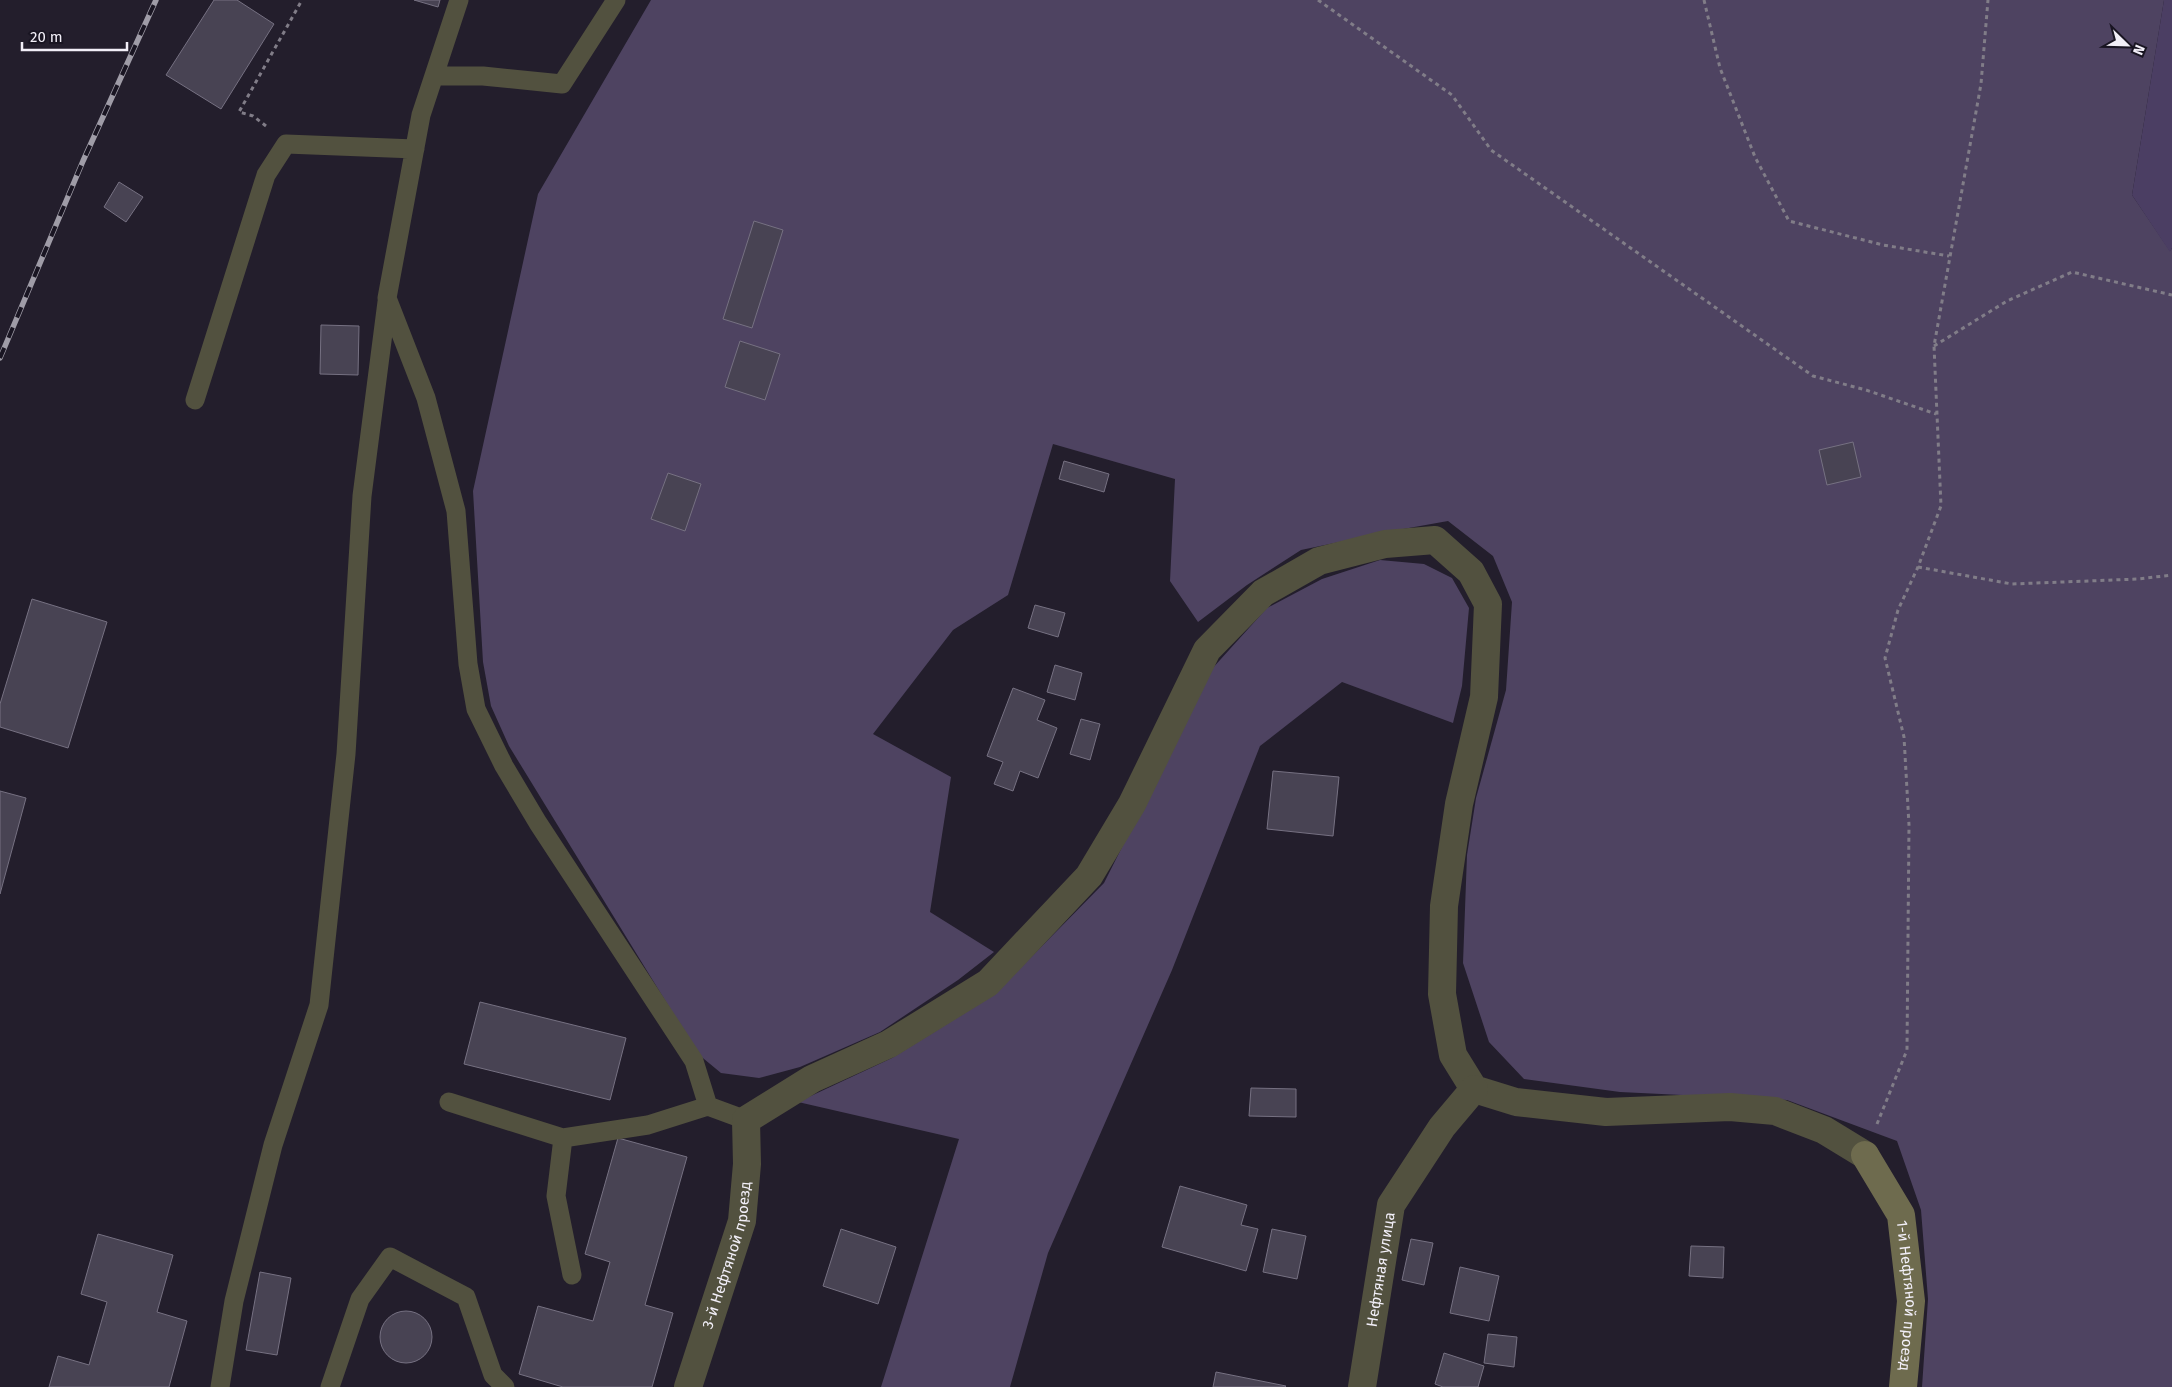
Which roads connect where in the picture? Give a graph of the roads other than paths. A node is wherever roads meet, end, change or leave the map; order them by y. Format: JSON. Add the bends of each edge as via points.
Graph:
{"nodes":[{"id":1,"x":459,"y":0,"type":"edge"},
{"id":2,"x":616,"y":0,"type":"edge"},
{"id":3,"x":434,"y":76,"type":"junction"},
{"id":4,"x":415,"y":149,"type":"junction"},
{"id":5,"x":387,"y":298,"type":"junction"},
{"id":6,"x":195,"y":400,"type":"dead end"},
{"id":7,"x":1474,"y":1089,"type":"junction"},
{"id":8,"x":449,"y":1102,"type":"dead end"},
{"id":9,"x":708,"y":1106,"type":"junction"},
{"id":10,"x":746,"y":1120,"type":"junction"},
{"id":11,"x":563,"y":1138,"type":"junction"},
{"id":12,"x":572,"y":1276,"type":"dead end"},
{"id":13,"x":220,"y":1387,"type":"edge"},
{"id":14,"x":330,"y":1387,"type":"edge"},
{"id":15,"x":505,"y":1387,"type":"edge"},
{"id":16,"x":688,"y":1387,"type":"edge"},
{"id":17,"x":1362,"y":1387,"type":"edge"},
{"id":18,"x":1903,"y":1387,"type":"edge"}],
"edges":[{"from":1,"to":3,"type":"lane"},
{"from":2,"to":3,"type":"lane","via":[[562,84],[484,76]]},
{"from":3,"to":4,"type":"lane","via":[[421,115]]},
{"from":4,"to":5,"type":"lane"},
{"from":4,"to":6,"type":"lane","via":[[286,144],[266,175]]},
{"from":5,"to":9,"type":"lane","via":[[426,398],[456,512],[468,664],[476,709],[504,766],[538,823],[694,1061]]},
{"from":5,"to":13,"type":"lane","via":[[362,496],[346,754],[319,1005],[271,1154],[234,1301]]},
{"from":7,"to":10,"type":"street","via":[[1453,1055],[1442,994],[1444,906],[1459,804],[1484,697],[1488,604],[1472,572],[1435,540],[1385,544],[1319,561],[1263,593],[1208,650],[1132,804],[1089,876],[988,983],[889,1044],[812,1079]]},
{"from":7,"to":17,"type":"street","name":"Нефтяная улица","via":[[1442,1127],[1391,1206]]},
{"from":7,"to":18,"type":"street","name":"1-й Нефтяной проезд","via":[[1516,1102],[1606,1112],[1730,1107],[1776,1110],[1824,1130],[1865,1155],[1901,1215],[1911,1301]]},
{"from":8,"to":11,"type":"lane"},
{"from":9,"to":10,"type":"lane"},
{"from":9,"to":11,"type":"lane","via":[[648,1125]]},
{"from":10,"to":16,"type":"street","name":"3-й Нефтяной проезд","via":[[747,1164],[742,1221]]},
{"from":11,"to":12,"type":"lane","via":[[556,1196]]},
{"from":14,"to":15,"type":"lane","via":[[360,1299],[390,1257],[466,1297],[493,1375]]}]}
